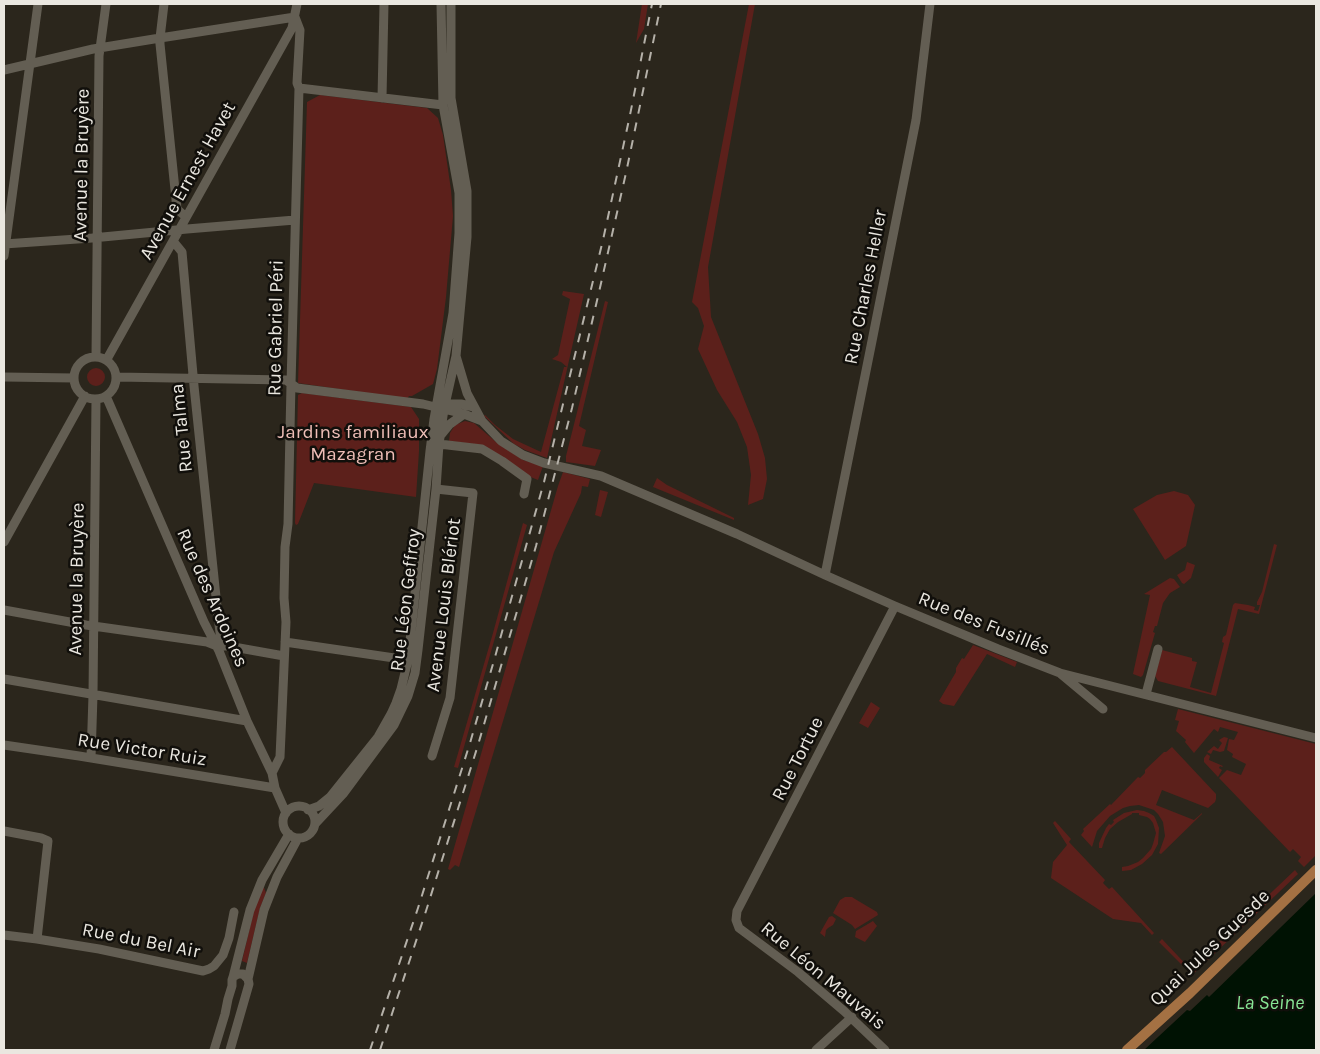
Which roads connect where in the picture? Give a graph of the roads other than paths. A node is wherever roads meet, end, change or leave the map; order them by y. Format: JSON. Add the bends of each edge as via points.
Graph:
{"nodes":[{"id":1,"x":38,"y":4,"type":"edge"},
{"id":2,"x":106,"y":4,"type":"edge"},
{"id":3,"x":164,"y":4,"type":"edge"},
{"id":4,"x":297,"y":4,"type":"edge"},
{"id":5,"x":384,"y":4,"type":"edge"},
{"id":6,"x":441,"y":4,"type":"edge"},
{"id":7,"x":451,"y":4,"type":"edge"},
{"id":8,"x":930,"y":4,"type":"edge"},
{"id":9,"x":295,"y":17,"type":"junction"},
{"id":10,"x":160,"y":38,"type":"junction"},
{"id":11,"x":100,"y":49,"type":"junction"},
{"id":12,"x":30,"y":64,"type":"junction"},
{"id":13,"x":4,"y":70,"type":"edge"},
{"id":14,"x":299,"y":88,"type":"junction"},
{"id":15,"x":382,"y":98,"type":"junction"},
{"id":16,"x":443,"y":105,"type":"junction"},
{"id":17,"x":186,"y":217,"type":"junction"},
{"id":18,"x":295,"y":220,"type":"junction"},
{"id":19,"x":179,"y":230,"type":"junction"},
{"id":20,"x":97,"y":237,"type":"junction"},
{"id":21,"x":173,"y":241,"type":"junction"},
{"id":22,"x":5,"y":244,"type":"edge"},
{"id":23,"x":4,"y":256,"type":"edge"},
{"id":24,"x":96,"y":356,"type":"junction"},
{"id":25,"x":456,"y":356,"type":"junction"},
{"id":26,"x":107,"y":360,"type":"junction"},
{"id":27,"x":4,"y":377,"type":"edge"},
{"id":28,"x":74,"y":378,"type":"junction"},
{"id":29,"x":117,"y":378,"type":"junction"},
{"id":30,"x":194,"y":378,"type":"junction"},
{"id":31,"x":290,"y":384,"type":"junction"},
{"id":32,"x":85,"y":396,"type":"junction"},
{"id":33,"x":106,"y":396,"type":"junction"},
{"id":34,"x":96,"y":399,"type":"junction"},
{"id":35,"x":441,"y":406,"type":"junction"},
{"id":36,"x":474,"y":407,"type":"junction"},
{"id":37,"x":464,"y":414,"type":"junction"},
{"id":38,"x":482,"y":421,"type":"junction"},
{"id":39,"x":440,"y":440,"type":"junction"},
{"id":40,"x":436,"y":489,"type":"junction"},
{"id":41,"x":524,"y":494,"type":"dead end"},
{"id":42,"x":4,"y":542,"type":"edge"},
{"id":43,"x":824,"y":575,"type":"junction"},
{"id":44,"x":895,"y":606,"type":"junction"},
{"id":45,"x":4,"y":610,"type":"edge"},
{"id":46,"x":218,"y":616,"type":"junction"},
{"id":47,"x":204,"y":622,"type":"junction"},
{"id":48,"x":93,"y":626,"type":"junction"},
{"id":49,"x":285,"y":642,"type":"junction"},
{"id":50,"x":217,"y":646,"type":"junction"},
{"id":51,"x":228,"y":646,"type":"junction"},
{"id":52,"x":1158,"y":649,"type":"dead end"},
{"id":53,"x":284,"y":656,"type":"junction"},
{"id":54,"x":408,"y":660,"type":"junction"},
{"id":55,"x":1060,"y":672,"type":"junction"},
{"id":56,"x":4,"y":679,"type":"edge"},
{"id":57,"x":1090,"y":680,"type":"junction"},
{"id":58,"x":1146,"y":694,"type":"junction"},
{"id":59,"x":93,"y":695,"type":"junction"},
{"id":60,"x":1088,"y":697,"type":"junction"},
{"id":61,"x":1103,"y":709,"type":"dead end"},
{"id":62,"x":247,"y":721,"type":"junction"},
{"id":63,"x":1316,"y":738,"type":"edge"},
{"id":64,"x":4,"y":745,"type":"edge"},
{"id":65,"x":432,"y":756,"type":"dead end"},
{"id":66,"x":91,"y":758,"type":"junction"},
{"id":67,"x":272,"y":773,"type":"junction"},
{"id":68,"x":276,"y":788,"type":"junction"},
{"id":69,"x":308,"y":810,"type":"junction"},
{"id":70,"x":286,"y":813,"type":"junction"},
{"id":71,"x":315,"y":824,"type":"junction"},
{"id":72,"x":4,"y":831,"type":"edge"},
{"id":73,"x":289,"y":834,"type":"junction"},
{"id":74,"x":298,"y":838,"type":"junction"},
{"id":75,"x":1316,"y":870,"type":"edge"},
{"id":76,"x":234,"y":912,"type":"dead end"},
{"id":77,"x":739,"y":928,"type":"joint"},
{"id":78,"x":4,"y":935,"type":"edge"},
{"id":79,"x":37,"y":939,"type":"junction"},
{"id":80,"x":233,"y":982,"type":"junction"},
{"id":81,"x":248,"y":983,"type":"junction"},
{"id":82,"x":852,"y":1017,"type":"junction"},
{"id":83,"x":214,"y":1050,"type":"edge"},
{"id":84,"x":230,"y":1050,"type":"edge"},
{"id":85,"x":816,"y":1050,"type":"edge"},
{"id":86,"x":885,"y":1050,"type":"edge"},
{"id":87,"x":1127,"y":1050,"type":"edge"}],
"edges":[{"from":1,"to":12,"type":"street"},
{"from":2,"to":11,"type":"street","name":"Avenue la Bruyère"},
{"from":3,"to":10,"type":"street"},
{"from":4,"to":9,"type":"street","name":"Rue Gabriel Péri"},
{"from":5,"to":15,"type":"street"},
{"from":6,"to":16,"type":"street"},
{"from":7,"to":25,"type":"street","via":[[450,98],[467,191],[467,237]]},
{"from":8,"to":43,"type":"street","name":"Rue Charles Heller","via":[[916,120]]},
{"from":9,"to":10,"type":"street"},
{"from":9,"to":14,"type":"street","name":"Rue Gabriel Péri","via":[[300,30]]},
{"from":9,"to":17,"type":"street","name":"Avenue Ernest Havet","via":[[292,28]]},
{"from":10,"to":11,"type":"street"},
{"from":10,"to":17,"type":"street","via":[[177,209]]},
{"from":11,"to":12,"type":"street"},
{"from":11,"to":20,"type":"street","name":"Avenue la Bruyère"},
{"from":12,"to":13,"type":"street"},
{"from":12,"to":22,"type":"street"},
{"from":14,"to":15,"type":"street"},
{"from":14,"to":18,"type":"street","name":"Rue Gabriel Péri"},
{"from":15,"to":16,"type":"street"},
{"from":16,"to":35,"type":"street","via":[[459,193],[459,234]]},
{"from":17,"to":19,"type":"street","name":"Avenue Ernest Havet"},
{"from":18,"to":19,"type":"street"},
{"from":18,"to":31,"type":"street","name":"Rue Gabriel Péri"},
{"from":19,"to":20,"type":"street"},
{"from":19,"to":21,"type":"street","name":"Avenue Ernest Havet"},
{"from":20,"to":22,"type":"street"},
{"from":20,"to":24,"type":"street","name":"Avenue la Bruyère"},
{"from":21,"to":26,"type":"street","name":"Avenue Ernest Havet"},
{"from":21,"to":30,"type":"street","name":"Rue Talma","via":[[182,252]]},
{"from":22,"to":23,"type":"street"},
{"from":24,"to":26,"type":"street"},
{"from":24,"to":28,"type":"street","via":[[83,360]]},
{"from":25,"to":35,"type":"street"},
{"from":25,"to":36,"type":"street"},
{"from":26,"to":29,"type":"street","via":[[116,370]]},
{"from":27,"to":28,"type":"street"},
{"from":28,"to":32,"type":"street","via":[[77,389]]},
{"from":29,"to":30,"type":"street"},
{"from":29,"to":33,"type":"street","via":[[114,388]]},
{"from":30,"to":31,"type":"street","via":[[286,380]]},
{"from":30,"to":46,"type":"street","name":"Rue Talma"},
{"from":31,"to":35,"type":"street","via":[[297,388]]},
{"from":31,"to":49,"type":"street","name":"Rue Gabriel Péri"},
{"from":32,"to":34,"type":"street"},
{"from":32,"to":42,"type":"street"},
{"from":33,"to":34,"type":"street"},
{"from":33,"to":47,"type":"street","name":"Rue des Ardoines"},
{"from":34,"to":48,"type":"street","name":"Avenue la Bruyère"},
{"from":35,"to":36,"type":"street","via":[[461,404]]},
{"from":35,"to":37,"type":"street"},
{"from":35,"to":39,"type":"street","name":"Rue Léon Geffroy"},
{"from":35,"to":54,"type":"street","name":"Rue Léon Geffroy","via":[[430,451]]},
{"from":36,"to":38,"type":"street"},
{"from":37,"to":38,"type":"street"},
{"from":37,"to":39,"type":"street","via":[[450,424]]},
{"from":38,"to":43,"type":"street","name":"Rue des Fusillés","via":[[501,441],[523,455],[594,474],[737,534]]},
{"from":39,"to":40,"type":"street","name":"Rue Léon Geffroy"},
{"from":39,"to":41,"type":"street","via":[[482,449],[502,461],[527,479]]},
{"from":40,"to":65,"type":"street","name":"Avenue Louis Blériot","via":[[473,493],[450,698]]},
{"from":40,"to":71,"type":"street","name":"Rue Léon Geffroy","via":[[418,650],[408,696],[377,750]]},
{"from":43,"to":44,"type":"street","name":"Rue des Fusillés"},
{"from":44,"to":55,"type":"street","name":"Rue des Fusillés","via":[[1020,661]]},
{"from":44,"to":77,"type":"street","name":"Rue Tortue","via":[[737,911]]},
{"from":45,"to":48,"type":"street"},
{"from":46,"to":47,"type":"street"},
{"from":46,"to":51,"type":"street","name":"Rue Talma","via":[[221,641]]},
{"from":47,"to":50,"type":"street","name":"Rue des Ardoines"},
{"from":48,"to":50,"type":"street"},
{"from":48,"to":59,"type":"street","name":"Avenue la Bruyère"},
{"from":49,"to":53,"type":"street","name":"Rue Gabriel Péri"},
{"from":49,"to":54,"type":"street"},
{"from":50,"to":51,"type":"street"},
{"from":50,"to":62,"type":"street","name":"Rue des Ardoines"},
{"from":51,"to":53,"type":"street"},
{"from":52,"to":58,"type":"street"},
{"from":53,"to":67,"type":"street","name":"Rue Gabriel Péri","via":[[280,758]]},
{"from":54,"to":69,"type":"street","name":"Rue Léon Geffroy","via":[[396,703],[378,736],[330,797]]},
{"from":55,"to":57,"type":"street","name":"Rue des Fusillés"},
{"from":55,"to":60,"type":"street"},
{"from":56,"to":59,"type":"street"},
{"from":57,"to":58,"type":"street","name":"Rue des Fusillés"},
{"from":57,"to":60,"type":"street"},
{"from":58,"to":63,"type":"street","name":"Rue des Fusillés"},
{"from":59,"to":62,"type":"street"},
{"from":59,"to":66,"type":"street","name":"Avenue la Bruyère"},
{"from":60,"to":61,"type":"street"},
{"from":62,"to":67,"type":"street","name":"Rue des Ardoines"},
{"from":64,"to":66,"type":"street","name":"Rue Victor Ruiz"},
{"from":66,"to":68,"type":"street","name":"Rue Victor Ruiz"},
{"from":67,"to":68,"type":"street","name":"Rue des Ardoines"},
{"from":68,"to":70,"type":"street","name":"Rue des Ardoines"},
{"from":69,"to":70,"type":"street","via":[[295,807]]},
{"from":69,"to":71,"type":"street"},
{"from":70,"to":73,"type":"street","via":[[283,824]]},
{"from":71,"to":74,"type":"street","via":[[309,835]]},
{"from":72,"to":79,"type":"street","via":[[48,841]]},
{"from":73,"to":74,"type":"street"},
{"from":73,"to":80,"type":"street","via":[[262,880],[250,910]]},
{"from":74,"to":81,"type":"street","via":[[264,910]]},
{"from":75,"to":87,"type":"main road","name":"Quai Jules Guesde","via":[[1190,994]]},
{"from":76,"to":79,"type":"street","name":"Rue du Bel Air","via":[[222,955],[214,966],[203,971]]},
{"from":77,"to":82,"type":"street","name":"Rue Léon Mauvais"},
{"from":78,"to":79,"type":"street","name":"Rue du Bel Air"},
{"from":80,"to":81,"type":"street","via":[[236,975],[241,974]]},
{"from":80,"to":83,"type":"street"},
{"from":81,"to":84,"type":"street"},
{"from":82,"to":85,"type":"street"},
{"from":82,"to":86,"type":"street","name":"Rue Léon Mauvais"}]}
